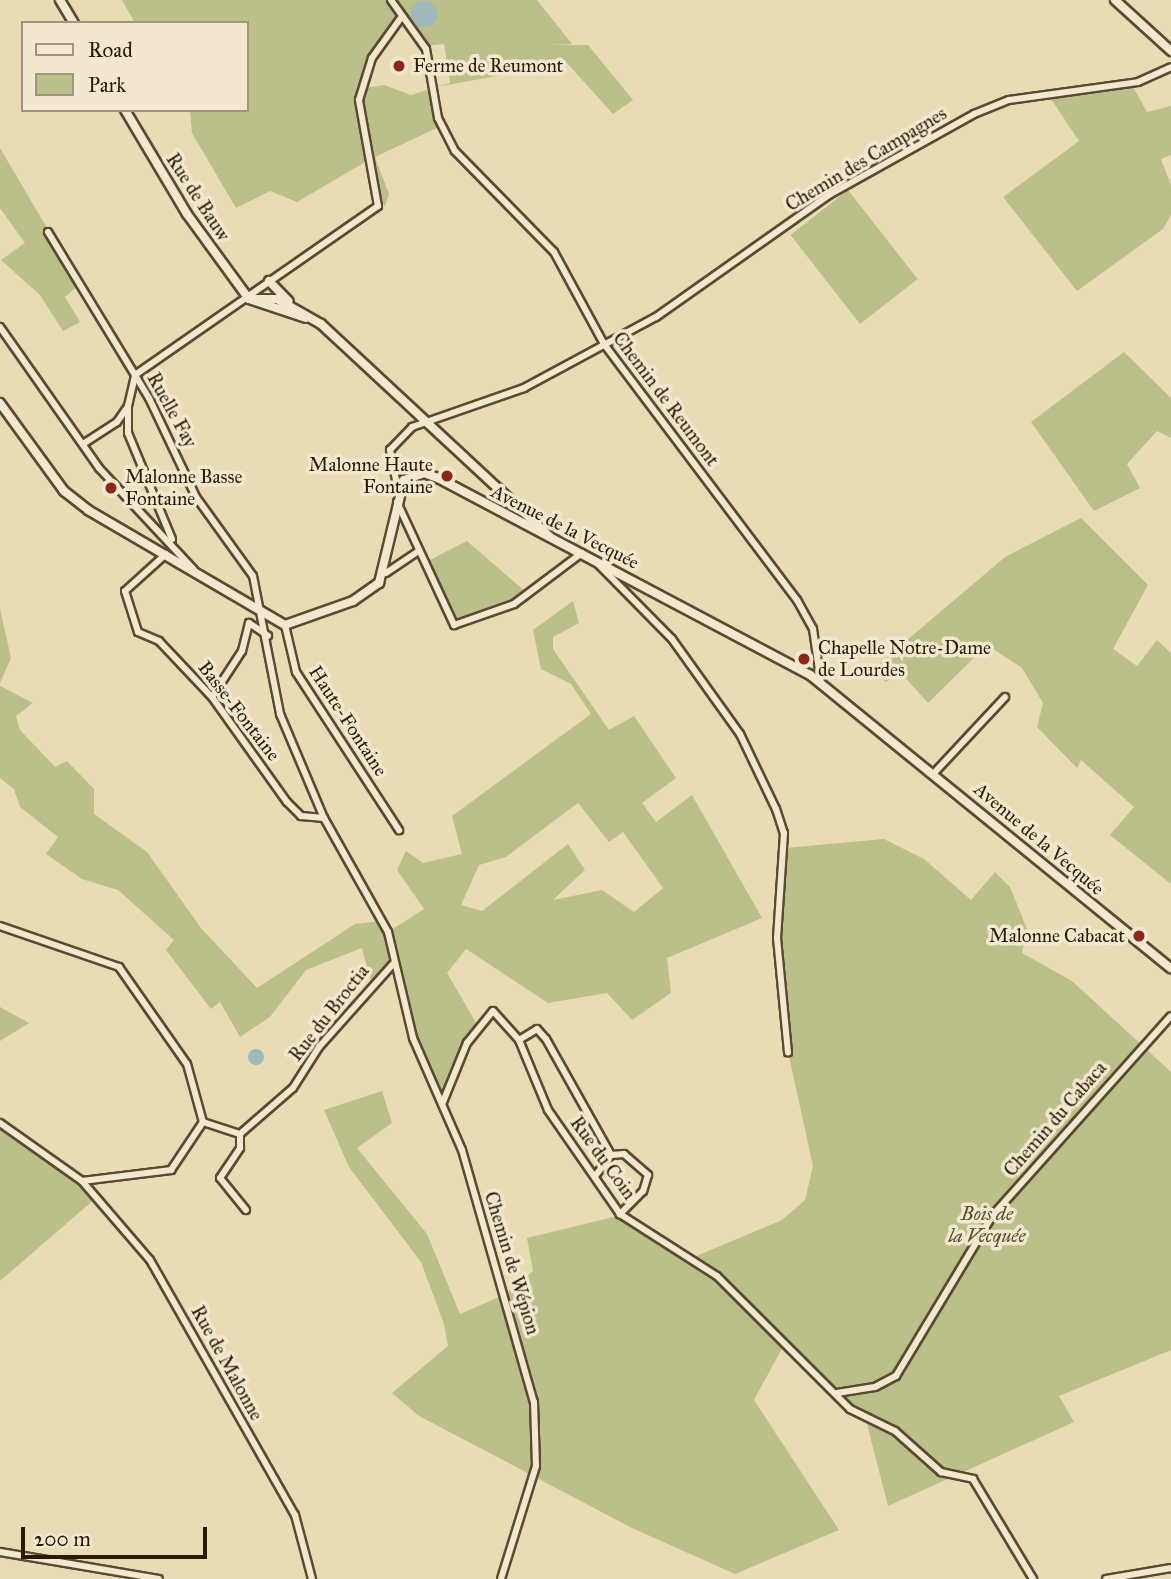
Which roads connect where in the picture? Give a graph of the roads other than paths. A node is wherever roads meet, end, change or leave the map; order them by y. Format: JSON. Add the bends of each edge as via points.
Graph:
{"nodes":[{"id":1,"x":60,"y":0,"type":"edge"},
{"id":2,"x":391,"y":0,"type":"edge"},
{"id":3,"x":1115,"y":0,"type":"edge"},
{"id":4,"x":400,"y":19,"type":"junction"},
{"id":5,"x":73,"y":21,"type":"edge"},
{"id":6,"x":1171,"y":51,"type":"edge"},
{"id":7,"x":1171,"y":67,"type":"edge"},
{"id":8,"x":126,"y":112,"type":"edge"},
{"id":9,"x":48,"y":232,"type":"dead end"},
{"id":10,"x":269,"y":281,"type":"junction"},
{"id":11,"x":249,"y":299,"type":"junction"},
{"id":12,"x":293,"y":305,"type":"junction"},
{"id":13,"x":321,"y":324,"type":"junction"},
{"id":14,"x":0,"y":327,"type":"edge"},
{"id":15,"x":604,"y":344,"type":"junction"},
{"id":16,"x":135,"y":375,"type":"junction"},
{"id":17,"x":0,"y":403,"type":"edge"},
{"id":18,"x":128,"y":406,"type":"junction"},
{"id":19,"x":429,"y":419,"type":"junction"},
{"id":20,"x":83,"y":444,"type":"junction"},
{"id":21,"x":398,"y":490,"type":"junction"},
{"id":22,"x":397,"y":501,"type":"junction"},
{"id":23,"x":549,"y":536,"type":"junction"},
{"id":24,"x":173,"y":541,"type":"junction"},
{"id":25,"x":419,"y":551,"type":"junction"},
{"id":26,"x":168,"y":553,"type":"junction"},
{"id":27,"x":583,"y":553,"type":"junction"},
{"id":28,"x":596,"y":560,"type":"junction"},
{"id":29,"x":194,"y":570,"type":"junction"},
{"id":30,"x":386,"y":573,"type":"junction"},
{"id":31,"x":255,"y":606,"type":"junction"},
{"id":32,"x":285,"y":625,"type":"junction"},
{"id":33,"x":268,"y":636,"type":"junction"},
{"id":34,"x":821,"y":684,"type":"junction"},
{"id":35,"x":212,"y":697,"type":"junction"},
{"id":36,"x":1005,"y":697,"type":"dead end"},
{"id":37,"x":934,"y":772,"type":"junction"},
{"id":38,"x":324,"y":818,"type":"junction"},
{"id":39,"x":399,"y":830,"type":"dead end"},
{"id":40,"x":0,"y":926,"type":"edge"},
{"id":41,"x":393,"y":964,"type":"junction"},
{"id":42,"x":1171,"y":968,"type":"edge"},
{"id":43,"x":1171,"y":1016,"type":"edge"},
{"id":44,"x":519,"y":1040,"type":"junction"},
{"id":45,"x":788,"y":1052,"type":"dead end"},
{"id":46,"x":443,"y":1104,"type":"junction"},
{"id":47,"x":203,"y":1122,"type":"junction"},
{"id":48,"x":0,"y":1123,"type":"edge"},
{"id":49,"x":240,"y":1134,"type":"junction"},
{"id":50,"x":611,"y":1155,"type":"junction"},
{"id":51,"x":596,"y":1175,"type":"junction"},
{"id":52,"x":82,"y":1181,"type":"junction"},
{"id":53,"x":246,"y":1210,"type":"dead end"},
{"id":54,"x":620,"y":1214,"type":"junction"},
{"id":55,"x":837,"y":1393,"type":"junction"},
{"id":56,"x":0,"y":1552,"type":"edge"},
{"id":57,"x":1171,"y":1568,"type":"edge"},
{"id":58,"x":1153,"y":1575,"type":"edge"},
{"id":59,"x":159,"y":1579,"type":"edge"},
{"id":60,"x":312,"y":1579,"type":"edge"},
{"id":61,"x":501,"y":1579,"type":"edge"},
{"id":62,"x":1033,"y":1579,"type":"edge"},
{"id":63,"x":1106,"y":1579,"type":"edge"}],
"edges":[{"from":1,"to":5,"type":"main road"},
{"from":2,"to":4,"type":"street","name":"Chemin de Reumont"},
{"from":3,"to":6,"type":"main road"},
{"from":4,"to":10,"type":"street","via":[[372,58],[359,100],[378,206]]},
{"from":4,"to":15,"type":"street","name":"Chemin de Reumont","via":[[426,49],[438,118],[454,151],[554,252]]},
{"from":7,"to":15,"type":"street","name":"Chemin des Campagnes","via":[[1138,82],[1009,100],[974,114],[829,195],[656,317]]},
{"from":8,"to":11,"type":"main road","name":"Rue de Bauw","via":[[187,214]]},
{"from":9,"to":16,"type":"street","name":"Ruelle Fay"},
{"from":10,"to":11,"type":"street"},
{"from":10,"to":12,"type":"main road"},
{"from":11,"to":12,"type":"main road","via":[[258,295]]},
{"from":11,"to":13,"type":"main road"},
{"from":11,"to":16,"type":"street"},
{"from":12,"to":13,"type":"main road"},
{"from":13,"to":19,"type":"main road"},
{"from":14,"to":20,"type":"street"},
{"from":15,"to":19,"type":"street","name":"Chemin des Campagnes","via":[[494,401]]},
{"from":15,"to":34,"type":"street","name":"Chemin de Reumont","via":[[797,600],[817,642]]},
{"from":16,"to":18,"type":"street"},
{"from":16,"to":31,"type":"street","name":"Ruelle Fay","via":[[194,494],[253,576]]},
{"from":17,"to":26,"type":"main road","via":[[64,491]]},
{"from":18,"to":20,"type":"street","via":[[117,422]]},
{"from":18,"to":24,"type":"street","via":[[128,433]]},
{"from":19,"to":21,"type":"street","name":"Chemin des Campagnes","via":[[394,439],[388,461]]},
{"from":19,"to":23,"type":"main road"},
{"from":20,"to":24,"type":"street"},
{"from":21,"to":22,"type":"main road"},
{"from":21,"to":23,"type":"main road","name":"Avenue de la Vecquée","via":[[412,475],[424,473]]},
{"from":22,"to":25,"type":"street"},
{"from":22,"to":30,"type":"main road"},
{"from":23,"to":27,"type":"main road","name":"Avenue de la Vecquée"},
{"from":24,"to":29,"type":"street"},
{"from":25,"to":27,"type":"street","via":[[452,624],[460,626],[513,604]]},
{"from":25,"to":30,"type":"street"},
{"from":26,"to":29,"type":"main road"},
{"from":26,"to":35,"type":"street","name":"Basse-Fontaine","via":[[129,586],[126,598],[138,632],[159,641]]},
{"from":27,"to":28,"type":"main road","name":"Avenue de la Vecquée"},
{"from":28,"to":34,"type":"main road","name":"Avenue de la Vecquée"},
{"from":28,"to":45,"type":"street","via":[[672,639],[740,734],[776,809],[784,833],[777,938]]},
{"from":29,"to":31,"type":"main road"},
{"from":30,"to":32,"type":"main road","via":[[354,601]]},
{"from":31,"to":32,"type":"main road"},
{"from":31,"to":33,"type":"street"},
{"from":32,"to":39,"type":"street","name":"Haute-Fontaine","via":[[296,672]]},
{"from":33,"to":35,"type":"street","via":[[248,622],[242,651]]},
{"from":33,"to":38,"type":"street","via":[[279,710]]},
{"from":34,"to":37,"type":"main road","name":"Avenue de la Vecquée"},
{"from":35,"to":38,"type":"street","name":"Basse-Fontaine","via":[[287,802],[301,816]]},
{"from":36,"to":37,"type":"street"},
{"from":37,"to":42,"type":"main road","name":"Avenue de la Vecquée"},
{"from":38,"to":41,"type":"street","name":"Rue du Broctia","via":[[388,932]]},
{"from":40,"to":47,"type":"street","via":[[119,967],[187,1064]]},
{"from":41,"to":46,"type":"street","name":"Chemin de Wépion","via":[[413,1038]]},
{"from":41,"to":49,"type":"street","name":"Rue du Broctia","via":[[319,1047],[293,1088]]},
{"from":43,"to":55,"type":"street","name":"Chemin du Cabaca","via":[[992,1216],[896,1376],[875,1387]]},
{"from":44,"to":46,"type":"street","name":"Rue du Coin","via":[[503,1018],[486,1013],[457,1062]]},
{"from":44,"to":50,"type":"street","via":[[537,1029],[546,1039]]},
{"from":44,"to":51,"type":"street","name":"Rue du Coin","via":[[548,1110]]},
{"from":46,"to":61,"type":"street","name":"Chemin de Wépion","via":[[515,1320],[534,1402],[536,1466]]},
{"from":47,"to":49,"type":"street"},
{"from":47,"to":52,"type":"street","via":[[171,1170]]},
{"from":48,"to":52,"type":"street","name":"Rue de Malonne"},
{"from":49,"to":53,"type":"street","name":"Rue du Broctia","via":[[240,1148],[220,1178]]},
{"from":50,"to":51,"type":"street"},
{"from":50,"to":54,"type":"street","via":[[631,1157],[648,1175],[643,1191]]},
{"from":51,"to":54,"type":"street","name":"Rue du Coin"},
{"from":52,"to":60,"type":"street","name":"Rue de Malonne","via":[[170,1292],[295,1514]]},
{"from":54,"to":55,"type":"street","name":"Rue du Coin","via":[[717,1276]]},
{"from":55,"to":62,"type":"street","name":"Rue du Coin","via":[[866,1420],[895,1431],[941,1472],[973,1479]]},
{"from":56,"to":59,"type":"street"},
{"from":57,"to":58,"type":"street"},
{"from":58,"to":63,"type":"street"}]}
